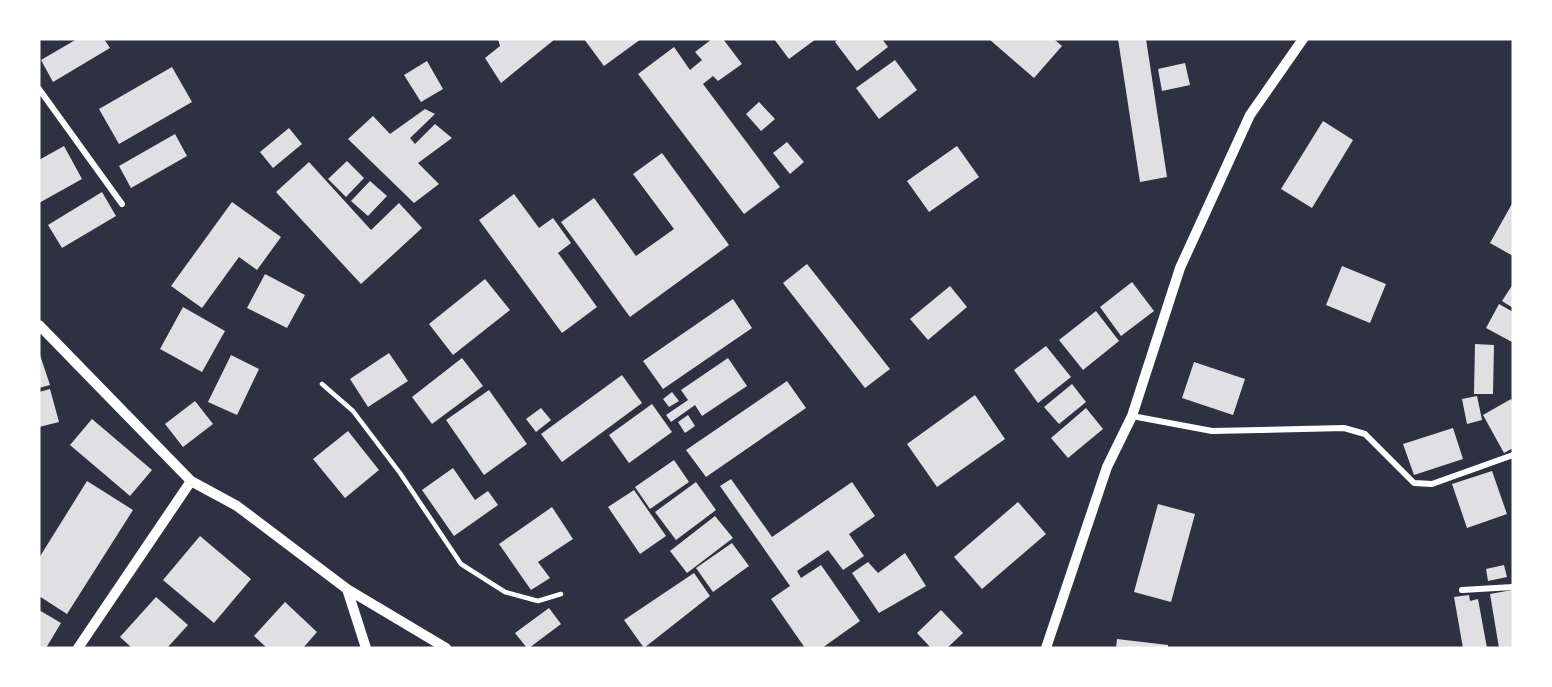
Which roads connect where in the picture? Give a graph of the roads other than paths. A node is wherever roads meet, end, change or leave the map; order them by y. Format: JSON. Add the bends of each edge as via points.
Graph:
{"nodes":[{"id":1,"x":1303,"y":39,"type":"edge"},
{"id":2,"x":39,"y":89,"type":"edge"},
{"id":3,"x":122,"y":204,"type":"dead end"},
{"id":4,"x":39,"y":325,"type":"edge"},
{"id":5,"x":322,"y":384,"type":"dead end"},
{"id":6,"x":1132,"y":416,"type":"junction"},
{"id":7,"x":1513,"y":455,"type":"edge"},
{"id":8,"x":191,"y":481,"type":"junction"},
{"id":9,"x":1513,"y":587,"type":"edge"},
{"id":10,"x":346,"y":588,"type":"junction"},
{"id":11,"x":1462,"y":590,"type":"dead end"},
{"id":12,"x":561,"y":594,"type":"dead end"},
{"id":13,"x":78,"y":648,"type":"edge"},
{"id":14,"x":366,"y":648,"type":"edge"},
{"id":15,"x":446,"y":648,"type":"edge"},
{"id":16,"x":1046,"y":648,"type":"edge"}],
"edges":[{"from":1,"to":6,"type":"street","via":[[1250,116],[1180,268]]},
{"from":2,"to":3,"type":"street"},
{"from":4,"to":8,"type":"street"},
{"from":5,"to":12,"type":"lane","via":[[353,411],[461,564],[505,592],[538,601]]},
{"from":6,"to":7,"type":"street","via":[[1212,431],[1344,428],[1365,434],[1414,483],[1432,484]]},
{"from":6,"to":16,"type":"street","via":[[1107,467]]},
{"from":8,"to":10,"type":"street","via":[[237,506]]},
{"from":8,"to":13,"type":"street"},
{"from":9,"to":11,"type":"street"},
{"from":10,"to":14,"type":"street"},
{"from":10,"to":15,"type":"street"}]}
